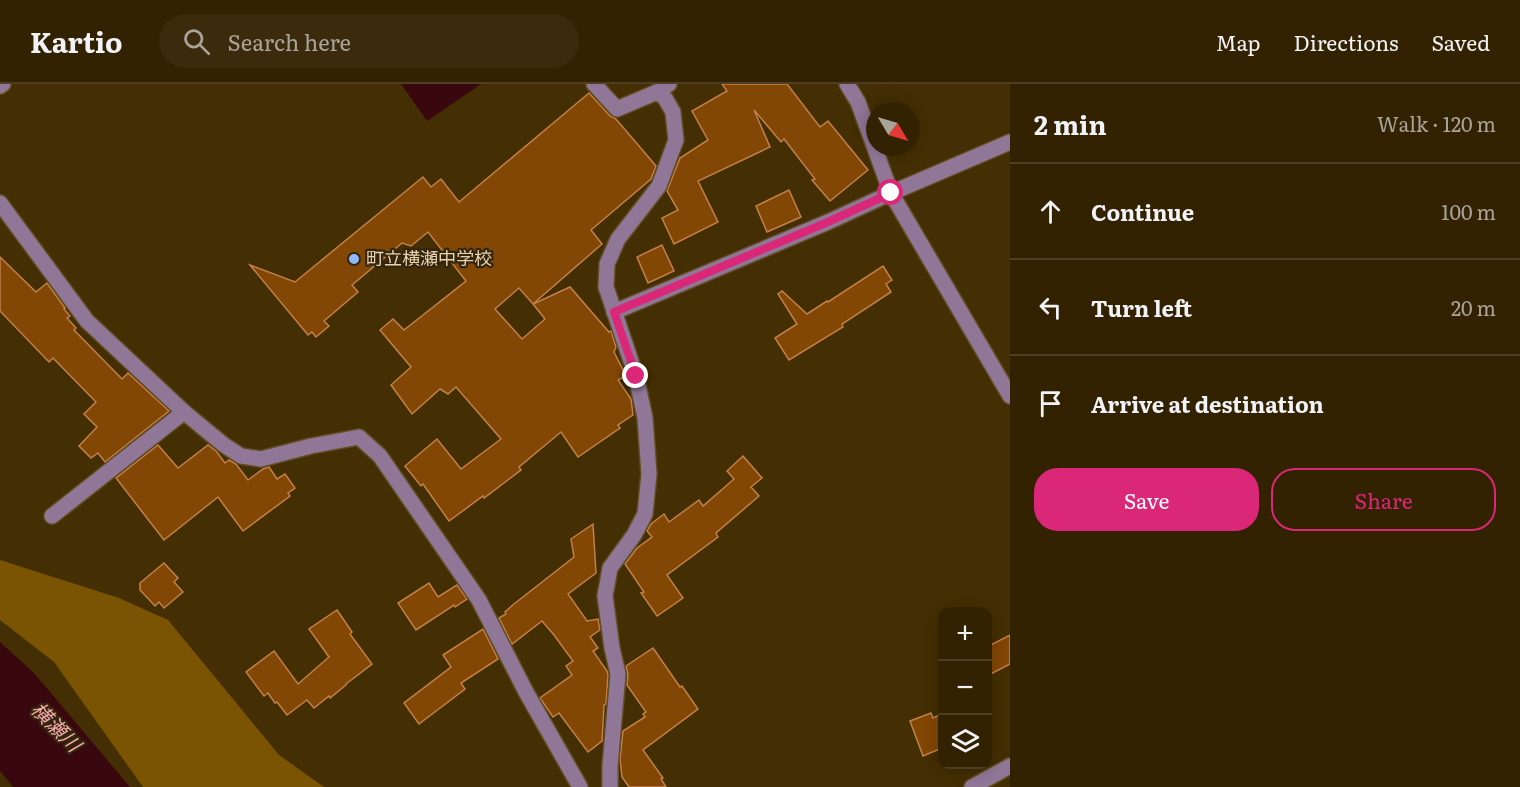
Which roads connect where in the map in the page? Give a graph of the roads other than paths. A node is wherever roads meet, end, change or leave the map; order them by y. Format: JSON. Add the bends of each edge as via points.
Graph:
{"nodes":[{"id":1,"x":594,"y":84,"type":"edge"},
{"id":2,"x":847,"y":84,"type":"edge"},
{"id":3,"x":663,"y":88,"type":"edge"},
{"id":4,"x":1010,"y":142,"type":"edge"},
{"id":5,"x":891,"y":193,"type":"junction"},
{"id":6,"x":0,"y":203,"type":"edge"},
{"id":7,"x":614,"y":312,"type":"junction"},
{"id":8,"x":1010,"y":396,"type":"edge"},
{"id":9,"x":184,"y":412,"type":"junction"},
{"id":10,"x":52,"y":516,"type":"dead end"},
{"id":11,"x":1010,"y":766,"type":"edge"},
{"id":12,"x":580,"y":787,"type":"edge"},
{"id":13,"x":610,"y":787,"type":"edge"},
{"id":14,"x":972,"y":787,"type":"edge"}],
"edges":[{"from":1,"to":3,"type":"street","via":[[617,109]]},
{"from":2,"to":5,"type":"street","via":[[858,102]]},
{"from":3,"to":7,"type":"street","via":[[673,112],[676,140],[659,186],[618,239],[607,264],[606,287]]},
{"from":4,"to":5,"type":"street"},
{"from":5,"to":7,"type":"street"},
{"from":5,"to":8,"type":"street"},
{"from":6,"to":9,"type":"street","via":[[87,321]]},
{"from":7,"to":13,"type":"street","via":[[636,376],[645,418],[649,474],[645,514],[610,568],[605,596],[618,674]]},
{"from":9,"to":10,"type":"street"},
{"from":9,"to":12,"type":"street","via":[[241,456],[261,459],[359,437],[380,456],[474,593]]},
{"from":11,"to":14,"type":"street"}]}
